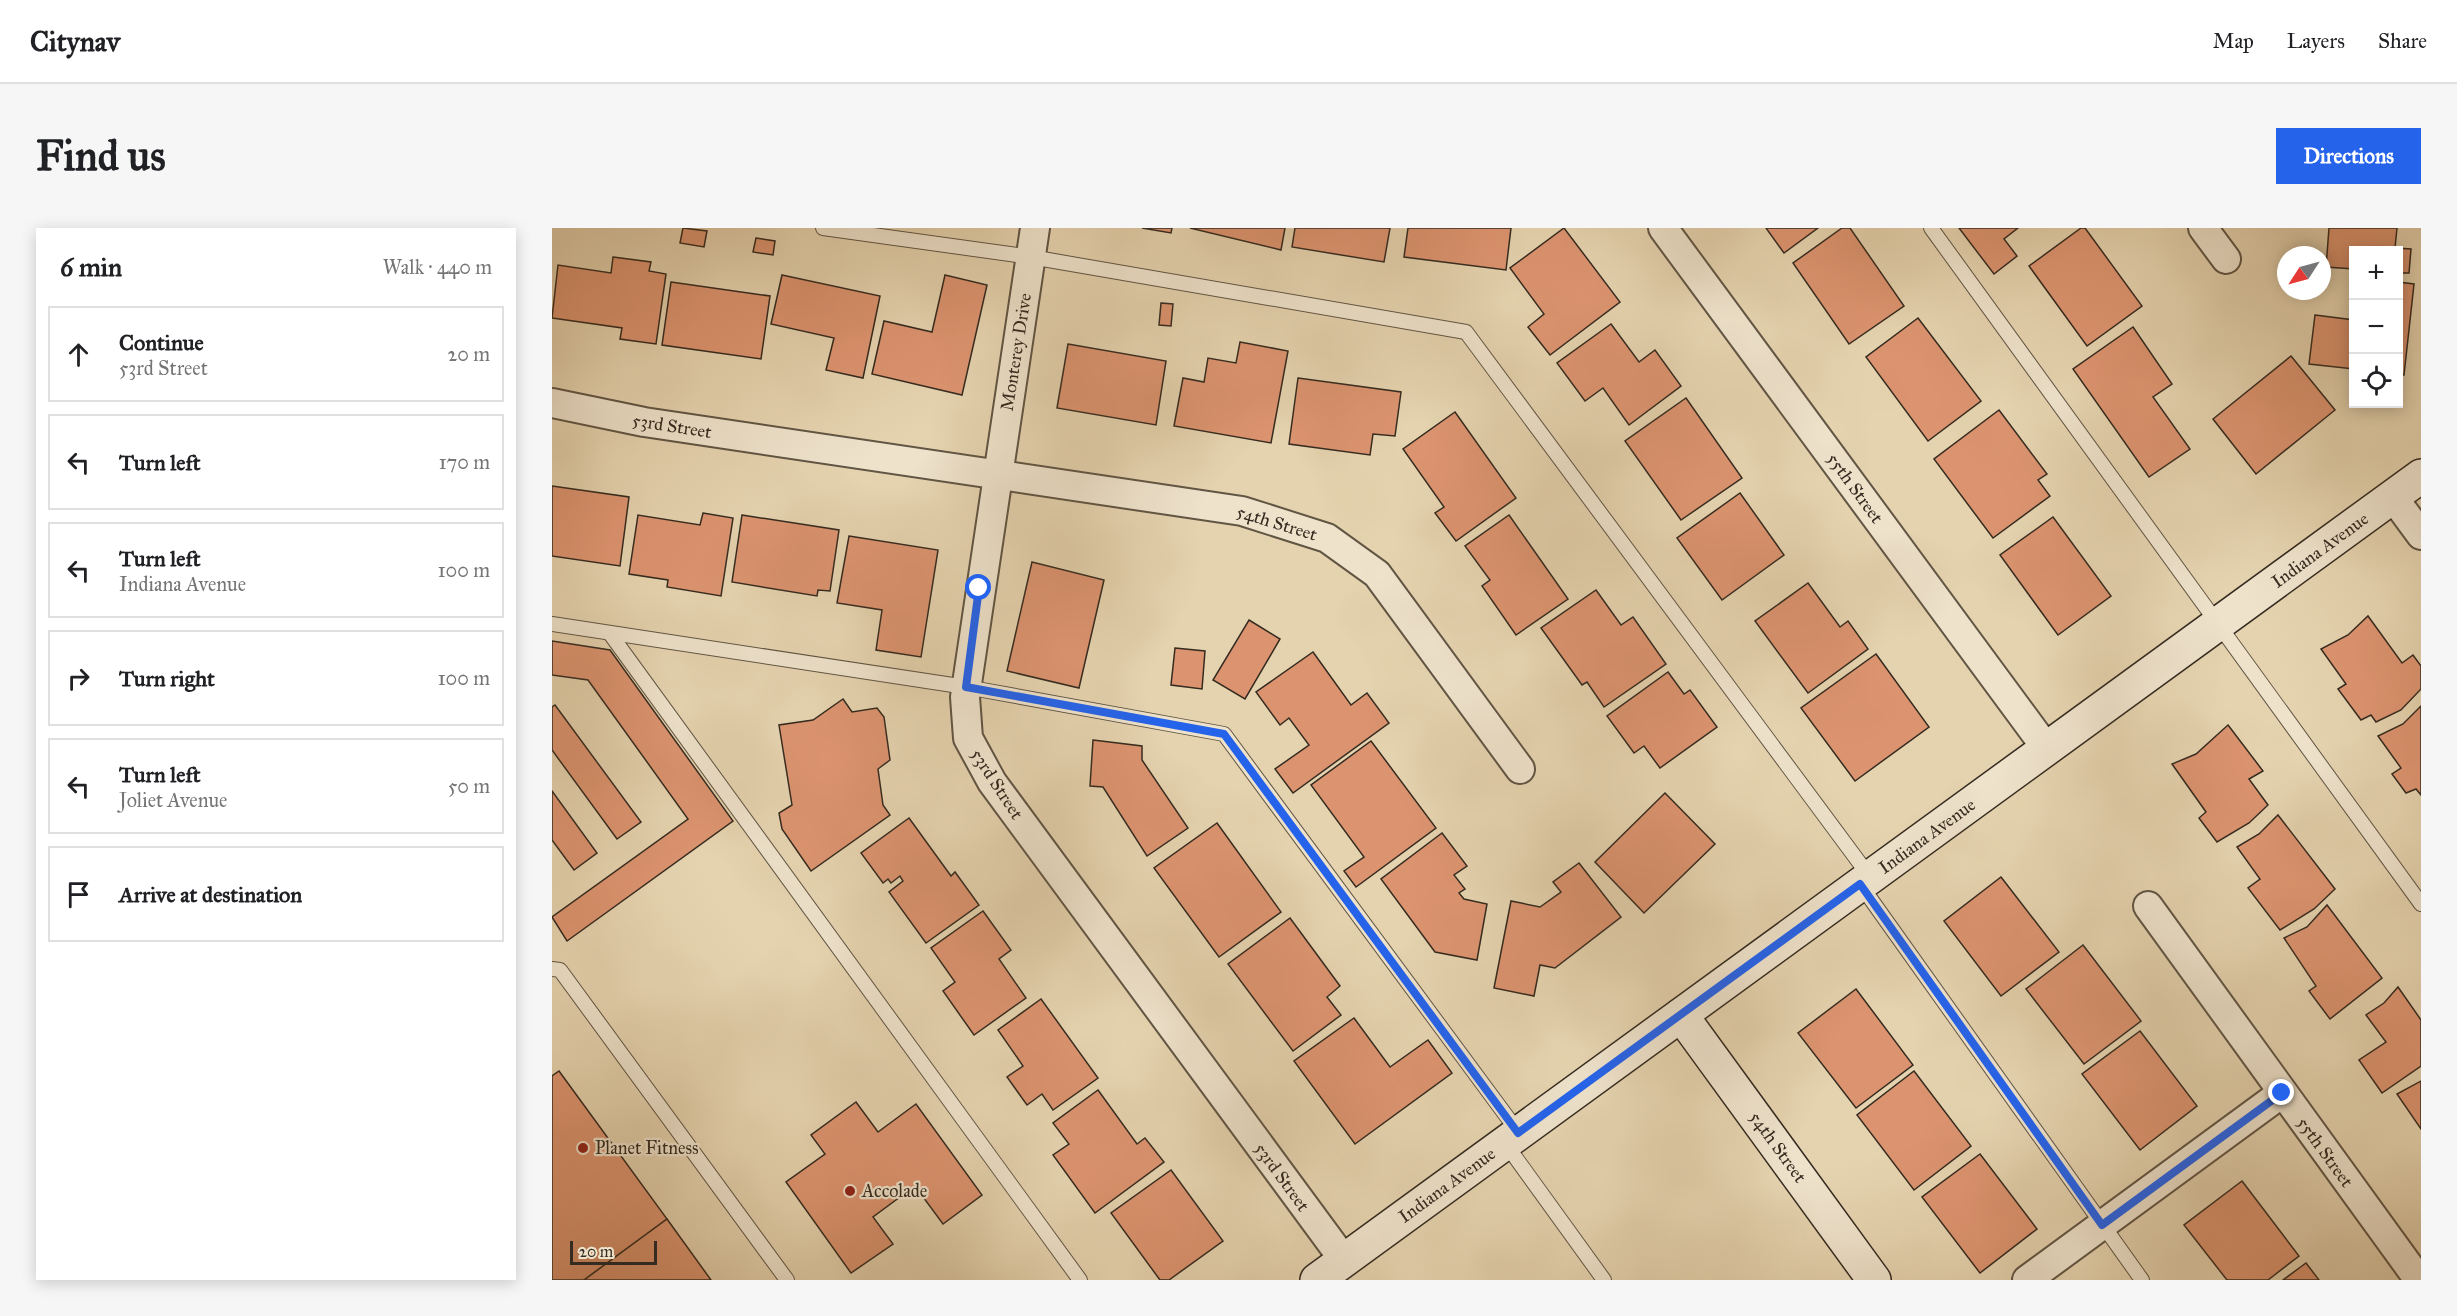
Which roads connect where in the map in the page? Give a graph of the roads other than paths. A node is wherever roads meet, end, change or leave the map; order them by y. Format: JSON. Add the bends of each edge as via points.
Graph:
{"nodes":[{"id":1,"x":823,"y":228,"type":"edge"},
{"id":2,"x":1035,"y":228,"type":"edge"},
{"id":3,"x":1663,"y":228,"type":"edge"},
{"id":4,"x":1931,"y":228,"type":"edge"},
{"id":5,"x":2203,"y":228,"type":"edge"},
{"id":6,"x":1031,"y":257,"type":"junction"},
{"id":7,"x":2226,"y":259,"type":"dead end"},
{"id":8,"x":552,"y":403,"type":"edge"},
{"id":9,"x":997,"y":476,"type":"junction"},
{"id":10,"x":2421,"y":476,"type":"edge"},
{"id":11,"x":2393,"y":497,"type":"junction"},
{"id":12,"x":2421,"y":535,"type":"edge"},
{"id":13,"x":552,"y":624,"type":"edge"},
{"id":14,"x":2218,"y":624,"type":"junction"},
{"id":15,"x":611,"y":635,"type":"junction"},
{"id":16,"x":966,"y":687,"type":"junction"},
{"id":17,"x":2047,"y":749,"type":"junction"},
{"id":18,"x":1520,"y":770,"type":"dead end"},
{"id":19,"x":1865,"y":881,"type":"junction"},
{"id":20,"x":2421,"y":903,"type":"edge"},
{"id":21,"x":2148,"y":906,"type":"dead end"},
{"id":22,"x":552,"y":969,"type":"edge"},
{"id":23,"x":1681,"y":1015,"type":"junction"},
{"id":24,"x":2282,"y":1093,"type":"junction"},
{"id":25,"x":1512,"y":1138,"type":"junction"},
{"id":26,"x":2102,"y":1225,"type":"junction"},
{"id":27,"x":1344,"y":1260,"type":"junction"},
{"id":28,"x":787,"y":1280,"type":"edge"},
{"id":29,"x":1080,"y":1280,"type":"edge"},
{"id":30,"x":1317,"y":1280,"type":"edge"},
{"id":31,"x":1604,"y":1280,"type":"edge"},
{"id":32,"x":1874,"y":1280,"type":"edge"},
{"id":33,"x":2027,"y":1280,"type":"edge"},
{"id":34,"x":2142,"y":1280,"type":"edge"},
{"id":35,"x":2419,"y":1280,"type":"edge"}],
"edges":[{"from":1,"to":6,"type":"lane"},
{"from":2,"to":6,"type":"street","name":"Monterey Drive"},
{"from":3,"to":17,"type":"street","name":"55th Street"},
{"from":4,"to":14,"type":"lane"},
{"from":5,"to":7,"type":"street"},
{"from":6,"to":9,"type":"street","name":"Monterey Drive"},
{"from":6,"to":19,"type":"lane","via":[[1466,332]]},
{"from":8,"to":9,"type":"street","name":"53rd Street","via":[[644,422]]},
{"from":9,"to":16,"type":"street","name":"53rd Street"},
{"from":9,"to":18,"type":"street","name":"54th Street","via":[[1242,511],[1327,538],[1377,574]]},
{"from":10,"to":11,"type":"main road","name":"Indiana Avenue"},
{"from":11,"to":12,"type":"street"},
{"from":11,"to":14,"type":"main road","name":"Indiana Avenue"},
{"from":13,"to":15,"type":"lane"},
{"from":14,"to":17,"type":"main road","name":"Indiana Avenue"},
{"from":14,"to":20,"type":"lane"},
{"from":15,"to":16,"type":"lane"},
{"from":15,"to":29,"type":"lane"},
{"from":16,"to":25,"type":"lane","via":[[1224,734]]},
{"from":16,"to":27,"type":"street","name":"53rd Street","via":[[968,738],[992,782]]},
{"from":17,"to":19,"type":"main road","name":"Indiana Avenue"},
{"from":19,"to":23,"type":"main road","name":"Indiana Avenue"},
{"from":19,"to":26,"type":"lane"},
{"from":21,"to":24,"type":"street","name":"55th Street"},
{"from":22,"to":28,"type":"lane","via":[[560,970]]},
{"from":23,"to":25,"type":"main road","name":"Indiana Avenue"},
{"from":23,"to":32,"type":"main road","name":"54th Street"},
{"from":24,"to":26,"type":"street"},
{"from":24,"to":35,"type":"street","name":"55th Street"},
{"from":25,"to":27,"type":"main road","name":"Indiana Avenue"},
{"from":25,"to":31,"type":"lane"},
{"from":26,"to":33,"type":"street"},
{"from":26,"to":34,"type":"lane"},
{"from":27,"to":30,"type":"main road","name":"Indiana Avenue"}]}
